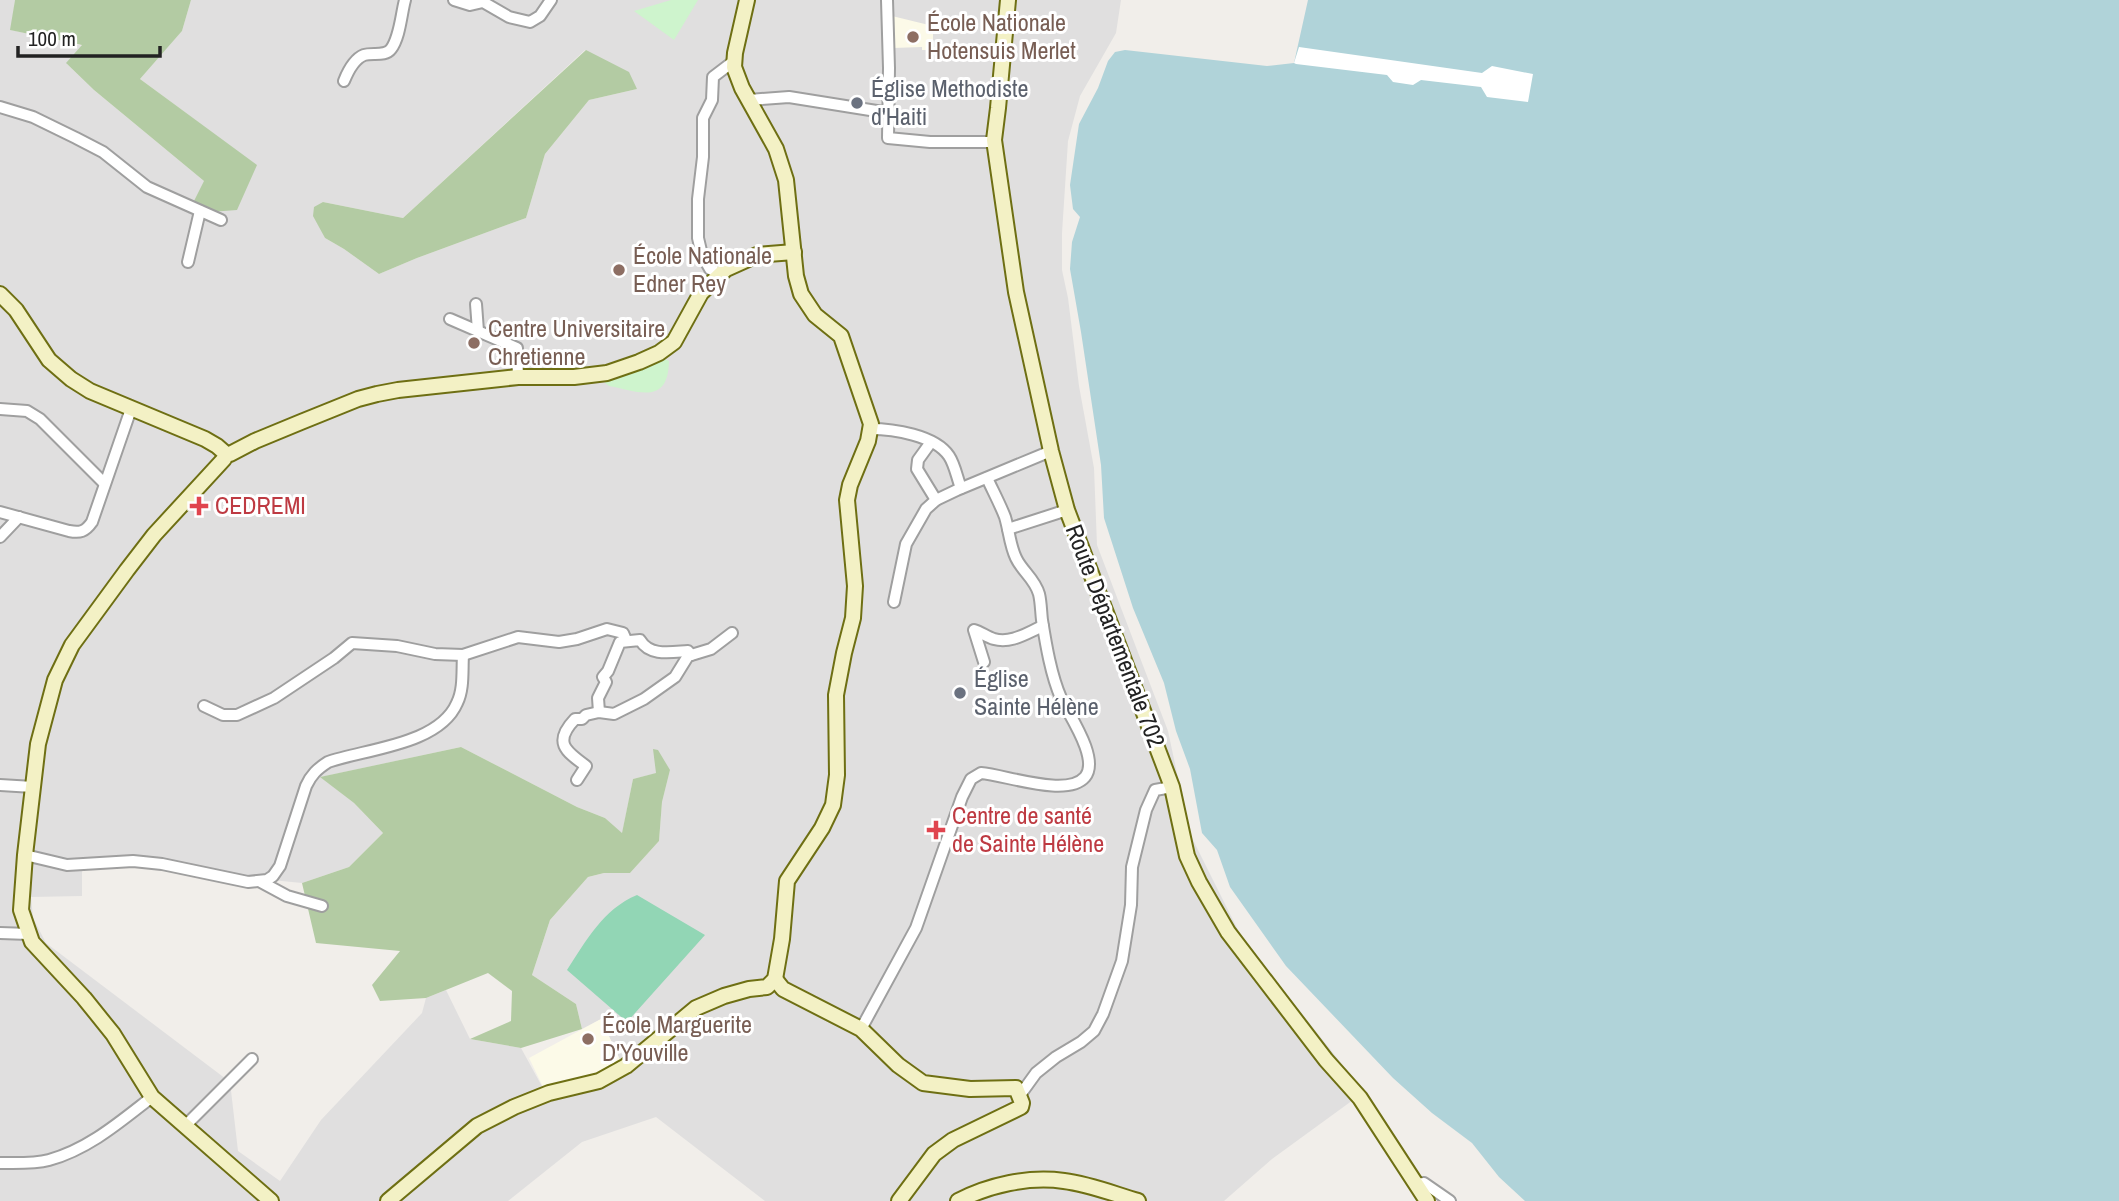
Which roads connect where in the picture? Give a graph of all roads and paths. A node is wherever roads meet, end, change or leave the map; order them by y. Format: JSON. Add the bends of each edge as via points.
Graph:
{"nodes":[{"id":1,"x":405,"y":0,"type":"edge"},
{"id":2,"x":454,"y":0,"type":"edge"},
{"id":3,"x":551,"y":0,"type":"edge"},
{"id":4,"x":747,"y":0,"type":"edge"},
{"id":5,"x":887,"y":0,"type":"edge"},
{"id":6,"x":1008,"y":0,"type":"edge"},
{"id":7,"x":734,"y":61,"type":"junction"},
{"id":8,"x":344,"y":81,"type":"dead end"},
{"id":9,"x":749,"y":100,"type":"junction"},
{"id":10,"x":0,"y":107,"type":"edge"},
{"id":11,"x":889,"y":113,"type":"junction"},
{"id":12,"x":993,"y":141,"type":"junction"},
{"id":13,"x":200,"y":211,"type":"junction"},
{"id":14,"x":221,"y":220,"type":"dead end"},
{"id":15,"x":794,"y":252,"type":"junction"},
{"id":16,"x":188,"y":262,"type":"dead end"},
{"id":17,"x":720,"y":274,"type":"junction"},
{"id":18,"x":0,"y":294,"type":"edge"},
{"id":19,"x":476,"y":304,"type":"dead end"},
{"id":20,"x":450,"y":319,"type":"dead end"},
{"id":21,"x":478,"y":331,"type":"junction"},
{"id":22,"x":518,"y":377,"type":"junction"},
{"id":23,"x":131,"y":409,"type":"junction"},
{"id":24,"x":0,"y":410,"type":"edge"},
{"id":25,"x":870,"y":429,"type":"junction"},
{"id":26,"x":931,"y":442,"type":"junction"},
{"id":27,"x":1051,"y":451,"type":"junction"},
{"id":28,"x":226,"y":456,"type":"junction"},
{"id":29,"x":987,"y":478,"type":"junction"},
{"id":30,"x":104,"y":483,"type":"junction"},
{"id":31,"x":961,"y":488,"type":"junction"},
{"id":32,"x":936,"y":500,"type":"junction"},
{"id":33,"x":1067,"y":510,"type":"junction"},
{"id":34,"x":0,"y":512,"type":"edge"},
{"id":35,"x":19,"y":517,"type":"junction"},
{"id":36,"x":1008,"y":529,"type":"junction"},
{"id":37,"x":0,"y":537,"type":"edge"},
{"id":38,"x":894,"y":602,"type":"dead end"},
{"id":39,"x":1043,"y":626,"type":"junction"},
{"id":40,"x":732,"y":633,"type":"dead end"},
{"id":41,"x":626,"y":640,"type":"junction"},
{"id":42,"x":463,"y":655,"type":"junction"},
{"id":43,"x":691,"y":655,"type":"junction"},
{"id":44,"x":984,"y":662,"type":"dead end"},
{"id":45,"x":204,"y":706,"type":"dead end"},
{"id":46,"x":599,"y":712,"type":"junction"},
{"id":47,"x":577,"y":780,"type":"dead end"},
{"id":48,"x":0,"y":785,"type":"edge"},
{"id":49,"x":33,"y":787,"type":"junction"},
{"id":50,"x":1172,"y":787,"type":"junction"},
{"id":51,"x":24,"y":855,"type":"junction"},
{"id":52,"x":261,"y":882,"type":"junction"},
{"id":53,"x":322,"y":906,"type":"dead end"},
{"id":54,"x":0,"y":933,"type":"edge"},
{"id":55,"x":29,"y":934,"type":"junction"},
{"id":56,"x":775,"y":979,"type":"junction"},
{"id":57,"x":861,"y":1029,"type":"junction"},
{"id":58,"x":252,"y":1059,"type":"dead end"},
{"id":59,"x":1016,"y":1088,"type":"junction"},
{"id":60,"x":152,"y":1097,"type":"junction"},
{"id":61,"x":186,"y":1126,"type":"junction"},
{"id":62,"x":0,"y":1163,"type":"edge"},
{"id":63,"x":1416,"y":1184,"type":"junction"},
{"id":64,"x":271,"y":1201,"type":"edge"},
{"id":65,"x":388,"y":1201,"type":"edge"},
{"id":66,"x":899,"y":1201,"type":"edge"},
{"id":67,"x":958,"y":1201,"type":"edge"},
{"id":68,"x":1138,"y":1201,"type":"edge"},
{"id":69,"x":1427,"y":1201,"type":"edge"},
{"id":70,"x":1450,"y":1201,"type":"edge"}],
"edges":[{"from":1,"to":8,"type":"street","via":[[391,50],[365,54],[354,62]]},
{"from":2,"to":3,"type":"street","via":[[470,5],[483,2],[509,17],[530,22]]},
{"from":4,"to":7,"type":"street"},
{"from":5,"to":11,"type":"street"},
{"from":6,"to":12,"type":"street","name":"Route Départementale 702"},
{"from":7,"to":9,"type":"street"},
{"from":7,"to":17,"type":"street","via":[[713,77],[712,100],[703,118],[698,238],[702,256],[710,269]]},
{"from":9,"to":11,"type":"street","via":[[789,97]]},
{"from":9,"to":15,"type":"street","via":[[776,149],[786,180]]},
{"from":10,"to":13,"type":"street","via":[[33,117],[103,152],[147,187]]},
{"from":11,"to":12,"type":"street","via":[[888,138]]},
{"from":12,"to":27,"type":"street","name":"Route Départementale 702","via":[[1016,292]]},
{"from":13,"to":14,"type":"street"},
{"from":13,"to":16,"type":"street"},
{"from":15,"to":17,"type":"street","via":[[757,256]]},
{"from":15,"to":25,"type":"street","via":[[802,294],[815,315],[841,336]]},
{"from":17,"to":22,"type":"street","via":[[701,293],[674,342],[659,353],[607,373]]},
{"from":18,"to":23,"type":"street","via":[[59,370],[90,391]]},
{"from":19,"to":21,"type":"street"},
{"from":20,"to":21,"type":"street"},
{"from":21,"to":22,"type":"street","via":[[517,348]]},
{"from":22,"to":28,"type":"street","via":[[368,397]]},
{"from":23,"to":28,"type":"street","via":[[205,439]]},
{"from":23,"to":30,"type":"street"},
{"from":24,"to":30,"type":"street","via":[[34,415]]},
{"from":25,"to":26,"type":"street"},
{"from":25,"to":56,"type":"street","via":[[847,500],[855,586],[853,618],[836,695],[838,775],[833,805],[787,881]]},
{"from":26,"to":31,"type":"street","via":[[950,457]]},
{"from":26,"to":32,"type":"street","via":[[917,469]]},
{"from":27,"to":29,"type":"street"},
{"from":27,"to":33,"type":"street","name":"Route Départementale 702"},
{"from":28,"to":49,"type":"street","via":[[154,535],[72,645],[46,711]]},
{"from":29,"to":31,"type":"street"},
{"from":29,"to":36,"type":"street"},
{"from":30,"to":35,"type":"street","via":[[92,522],[80,533]]},
{"from":31,"to":32,"type":"street"},
{"from":32,"to":38,"type":"street","via":[[906,544]]},
{"from":33,"to":36,"type":"street"},
{"from":33,"to":50,"type":"street","name":"Route Départementale 702"},
{"from":34,"to":35,"type":"street"},
{"from":35,"to":37,"type":"street"},
{"from":36,"to":39,"type":"street","via":[[1016,559],[1039,593]]},
{"from":39,"to":44,"type":"street","via":[[1008,640],[974,630]]},
{"from":39,"to":57,"type":"street","via":[[1056,685],[1086,751],[1087,774],[1066,785],[981,773],[971,779],[916,928]]},
{"from":40,"to":43,"type":"street","via":[[711,649]]},
{"from":41,"to":42,"type":"street","via":[[623,633],[607,629],[559,642],[518,638]]},
{"from":41,"to":43,"type":"street","via":[[640,640],[652,651]]},
{"from":41,"to":46,"type":"street","via":[[620,642],[603,677],[606,682],[598,698]]},
{"from":42,"to":45,"type":"street","via":[[352,643],[274,698],[237,715],[223,715]]},
{"from":42,"to":52,"type":"street","via":[[457,705],[440,725],[412,739],[318,768],[306,786],[279,866]]},
{"from":43,"to":46,"type":"street","via":[[675,677],[644,699],[614,714]]},
{"from":46,"to":47,"type":"street","via":[[575,719],[566,731],[567,753],[586,766]]},
{"from":48,"to":49,"type":"street"},
{"from":49,"to":51,"type":"street"},
{"from":50,"to":59,"type":"street","via":[[1155,790],[1146,810],[1132,867],[1122,961],[1103,1014],[1094,1031],[1036,1073],[1023,1091]]},
{"from":50,"to":63,"type":"street","name":"Route Départementale 702","via":[[1187,856],[1228,932],[1360,1098]]},
{"from":51,"to":52,"type":"street","via":[[66,865],[162,864]]},
{"from":51,"to":55,"type":"street","via":[[21,910]]},
{"from":52,"to":53,"type":"street","via":[[287,896]]},
{"from":54,"to":55,"type":"street"},
{"from":55,"to":60,"type":"street","via":[[113,1034]]},
{"from":56,"to":57,"type":"street","via":[[783,989]]},
{"from":56,"to":65,"type":"street","via":[[768,987],[724,996],[696,1008],[626,1066],[599,1081],[549,1093],[477,1126]]},
{"from":57,"to":59,"type":"street","via":[[923,1083]]},
{"from":58,"to":61,"type":"street"},
{"from":59,"to":66,"type":"street","via":[[1021,1107],[934,1154]]},
{"from":60,"to":61,"type":"street"},
{"from":60,"to":62,"type":"street","via":[[89,1144],[49,1160]]},
{"from":61,"to":64,"type":"street"},
{"from":63,"to":69,"type":"street","name":"Route Départementale 702"},
{"from":63,"to":70,"type":"street","via":[[1424,1183]]},
{"from":67,"to":68,"type":"street","via":[[991,1187],[1044,1180],[1066,1181]]}]}
